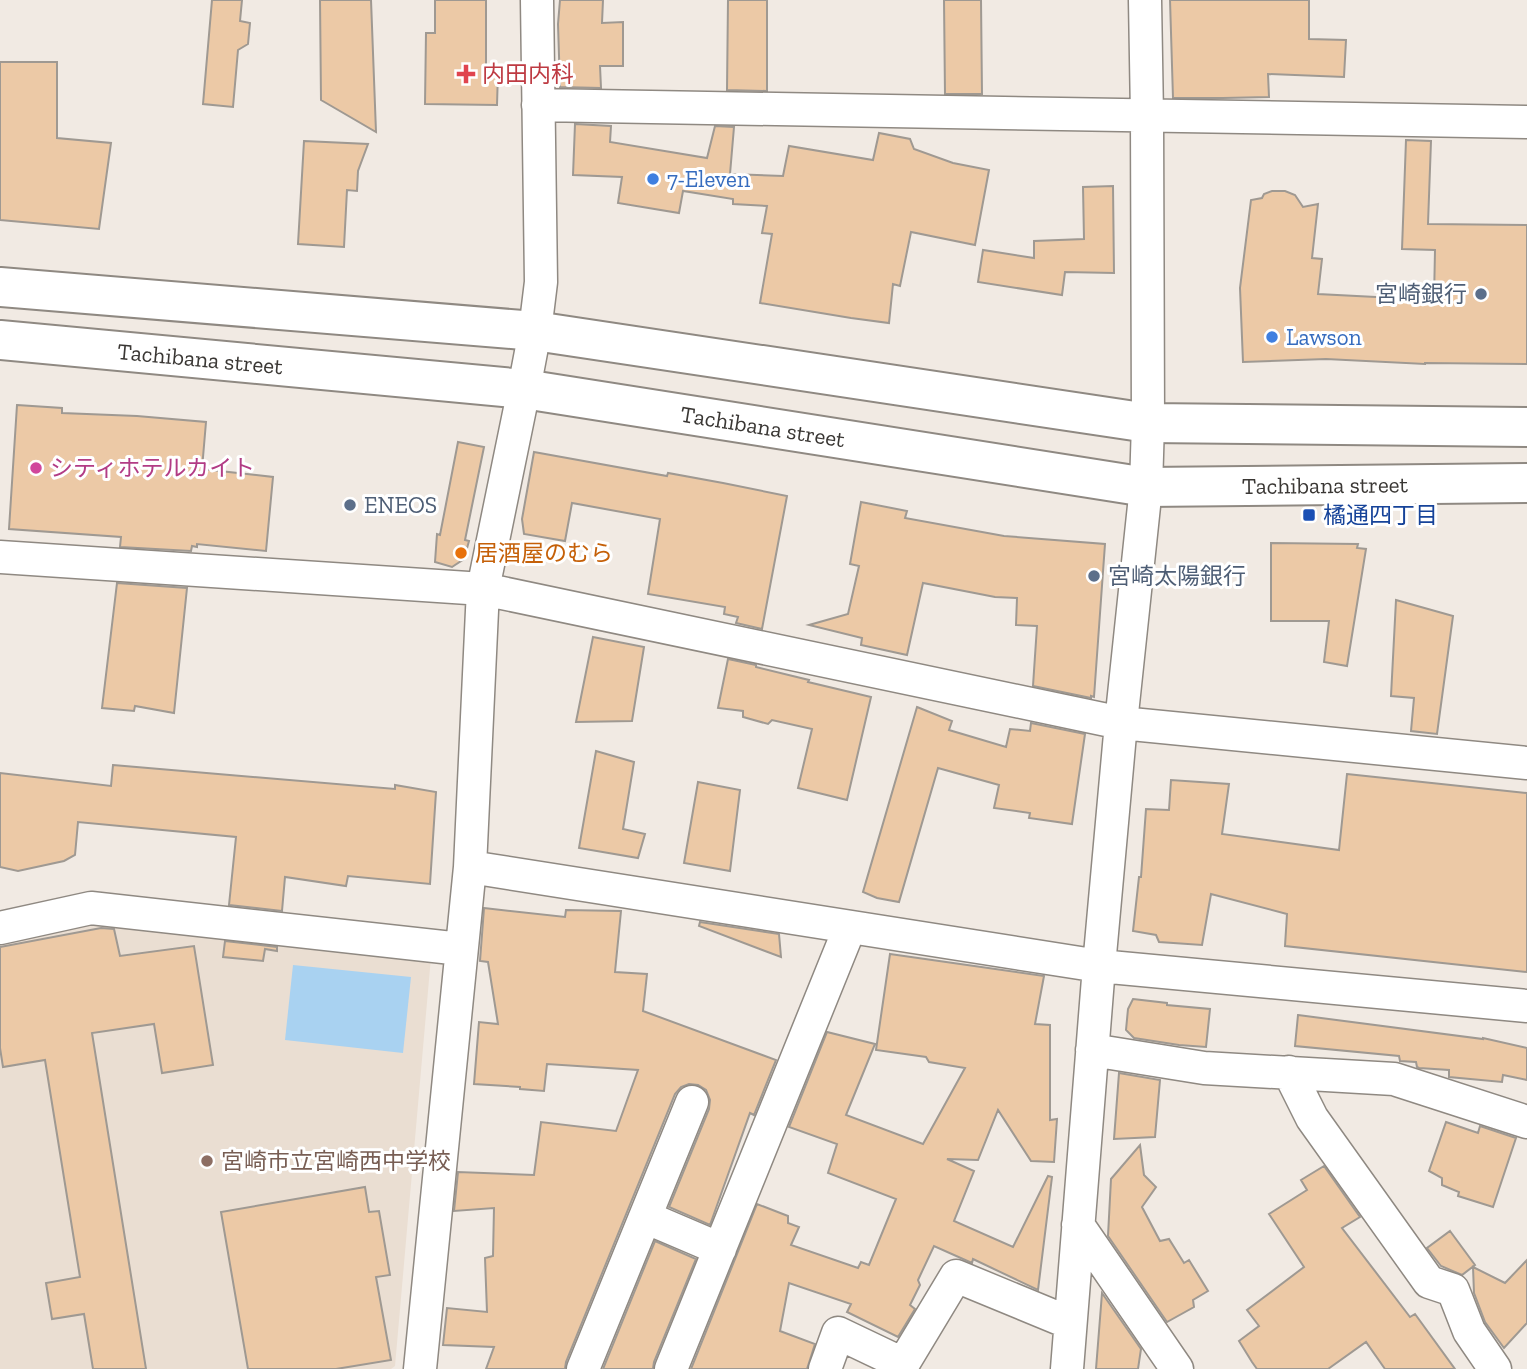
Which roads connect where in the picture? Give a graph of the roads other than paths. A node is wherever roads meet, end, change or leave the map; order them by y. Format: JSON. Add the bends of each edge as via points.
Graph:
{"nodes":[{"id":1,"x":537,"y":0,"type":"edge"},
{"id":2,"x":1145,"y":0,"type":"edge"},
{"id":3,"x":538,"y":104,"type":"junction"},
{"id":4,"x":1147,"y":116,"type":"junction"},
{"id":5,"x":1527,"y":122,"type":"edge"},
{"id":6,"x":0,"y":287,"type":"edge"},
{"id":7,"x":535,"y":331,"type":"junction"},
{"id":8,"x":0,"y":340,"type":"edge"},
{"id":9,"x":524,"y":389,"type":"junction"},
{"id":10,"x":1148,"y":423,"type":"junction"},
{"id":11,"x":1527,"y":427,"type":"edge"},
{"id":12,"x":1527,"y":483,"type":"edge"},
{"id":13,"x":1146,"y":488,"type":"junction"},
{"id":14,"x":0,"y":557,"type":"edge"},
{"id":15,"x":483,"y":589,"type":"junction"},
{"id":16,"x":1121,"y":723,"type":"junction"},
{"id":17,"x":1527,"y":763,"type":"edge"},
{"id":18,"x":470,"y":867,"type":"junction"},
{"id":19,"x":850,"y":927,"type":"junction"},
{"id":20,"x":0,"y":928,"type":"edge"},
{"id":21,"x":461,"y":949,"type":"junction"},
{"id":22,"x":1099,"y":966,"type":"junction"},
{"id":23,"x":1527,"y":1006,"type":"edge"},
{"id":24,"x":1092,"y":1050,"type":"junction"},
{"id":25,"x":1289,"y":1072,"type":"junction"},
{"id":26,"x":692,"y":1102,"type":"dead end"},
{"id":27,"x":1527,"y":1122,"type":"edge"},
{"id":28,"x":645,"y":1217,"type":"junction"},
{"id":29,"x":1079,"y":1225,"type":"junction"},
{"id":30,"x":720,"y":1249,"type":"junction"},
{"id":31,"x":1070,"y":1322,"type":"junction"},
{"id":32,"x":420,"y":1369,"type":"edge"},
{"id":33,"x":583,"y":1369,"type":"edge"},
{"id":34,"x":671,"y":1369,"type":"edge"},
{"id":35,"x":825,"y":1369,"type":"edge"},
{"id":36,"x":1067,"y":1369,"type":"edge"},
{"id":37,"x":1177,"y":1369,"type":"edge"},
{"id":38,"x":1495,"y":1369,"type":"edge"}],
"edges":[{"from":1,"to":3,"type":"street"},
{"from":2,"to":4,"type":"street"},
{"from":3,"to":4,"type":"street"},
{"from":3,"to":7,"type":"street","via":[[541,282]]},
{"from":4,"to":5,"type":"street"},
{"from":4,"to":10,"type":"street"},
{"from":6,"to":7,"type":"highway"},
{"from":7,"to":9,"type":"street"},
{"from":7,"to":10,"type":"highway"},
{"from":8,"to":9,"type":"highway","name":"Tachibana street"},
{"from":9,"to":13,"type":"highway","name":"Tachibana street"},
{"from":9,"to":15,"type":"street"},
{"from":10,"to":11,"type":"highway"},
{"from":10,"to":13,"type":"street"},
{"from":12,"to":13,"type":"highway","name":"Tachibana street"},
{"from":13,"to":16,"type":"street"},
{"from":14,"to":15,"type":"street"},
{"from":15,"to":16,"type":"street"},
{"from":15,"to":18,"type":"street"},
{"from":16,"to":17,"type":"street"},
{"from":16,"to":22,"type":"street"},
{"from":18,"to":19,"type":"street"},
{"from":18,"to":21,"type":"street"},
{"from":19,"to":22,"type":"street"},
{"from":19,"to":30,"type":"street"},
{"from":20,"to":21,"type":"street","via":[[91,908]]},
{"from":21,"to":32,"type":"street"},
{"from":22,"to":23,"type":"street"},
{"from":22,"to":24,"type":"street"},
{"from":24,"to":25,"type":"street","via":[[1204,1068]]},
{"from":24,"to":29,"type":"street"},
{"from":25,"to":27,"type":"street","via":[[1394,1079]]},
{"from":25,"to":38,"type":"street","via":[[1312,1118],[1429,1282],[1453,1290],[1469,1331]]},
{"from":26,"to":28,"type":"street"},
{"from":28,"to":30,"type":"street"},
{"from":28,"to":33,"type":"street"},
{"from":29,"to":31,"type":"street"},
{"from":29,"to":37,"type":"street"},
{"from":30,"to":34,"type":"street"},
{"from":31,"to":35,"type":"street","via":[[956,1276],[903,1364],[838,1333]]},
{"from":31,"to":36,"type":"street"}]}
